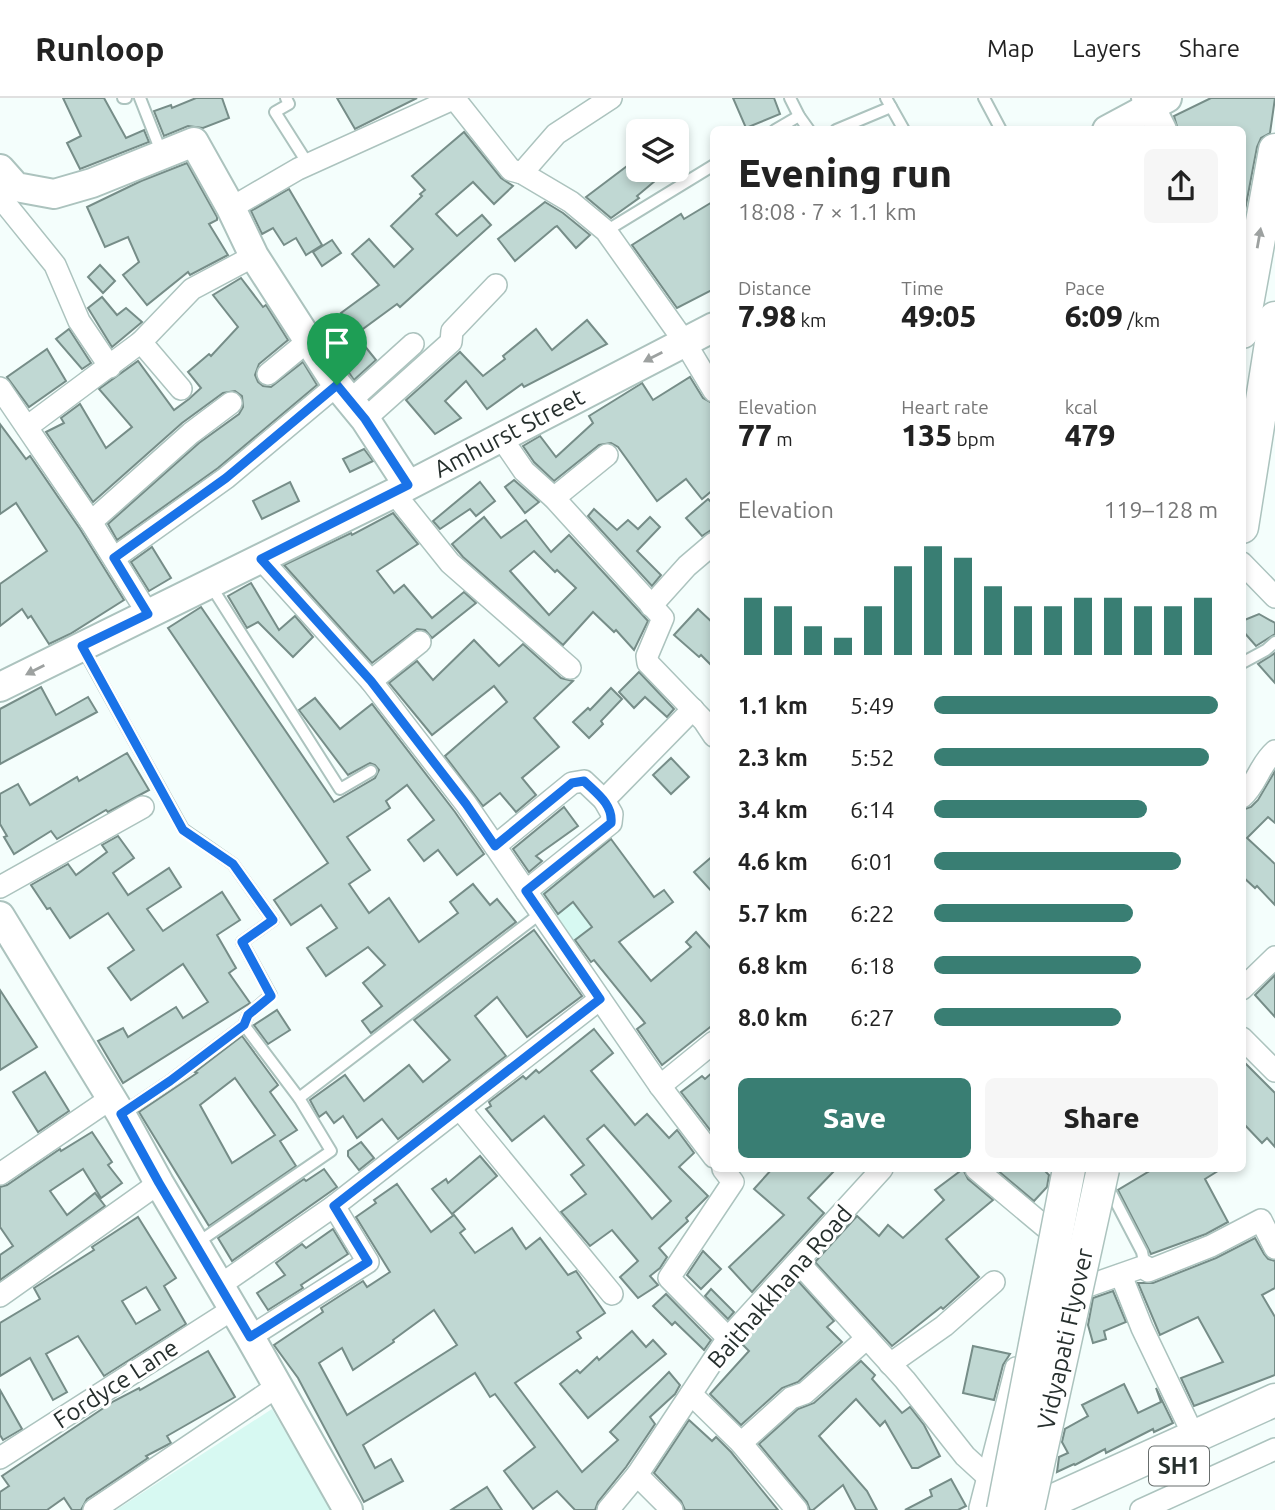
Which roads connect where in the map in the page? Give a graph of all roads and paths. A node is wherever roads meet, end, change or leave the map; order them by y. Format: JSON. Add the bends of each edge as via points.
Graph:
{"nodes":[{"id":1,"x":140,"y":98,"type":"edge"},
{"id":2,"x":286,"y":98,"type":"edge"},
{"id":3,"x":454,"y":98,"type":"edge"},
{"id":4,"x":611,"y":98,"type":"edge"},
{"id":5,"x":790,"y":98,"type":"edge"},
{"id":6,"x":984,"y":98,"type":"edge"},
{"id":7,"x":889,"y":102,"type":"edge"},
{"id":8,"x":1156,"y":108,"type":"edge"},
{"id":9,"x":799,"y":116,"type":"junction"},
{"id":10,"x":782,"y":126,"type":"edge"},
{"id":11,"x":806,"y":126,"type":"edge"},
{"id":12,"x":844,"y":126,"type":"edge"},
{"id":13,"x":902,"y":126,"type":"edge"},
{"id":14,"x":999,"y":126,"type":"edge"},
{"id":15,"x":1116,"y":126,"type":"edge"},
{"id":16,"x":1275,"y":150,"type":"edge"},
{"id":17,"x":162,"y":154,"type":"junction"},
{"id":18,"x":308,"y":164,"type":"junction"},
{"id":19,"x":710,"y":167,"type":"edge"},
{"id":20,"x":522,"y":173,"type":"junction"},
{"id":21,"x":4,"y":186,"type":"edge"},
{"id":22,"x":231,"y":208,"type":"junction"},
{"id":23,"x":607,"y":231,"type":"junction"},
{"id":24,"x":254,"y":256,"type":"junction"},
{"id":25,"x":496,"y":285,"type":"dead end"},
{"id":26,"x":1259,"y":324,"type":"edge"},
{"id":27,"x":710,"y":329,"type":"edge"},
{"id":28,"x":308,"y":341,"type":"junction"},
{"id":29,"x":684,"y":341,"type":"junction"},
{"id":30,"x":141,"y":342,"type":"junction"},
{"id":31,"x":413,"y":344,"type":"dead end"},
{"id":32,"x":110,"y":367,"type":"junction"},
{"id":33,"x":268,"y":374,"type":"dead end"},
{"id":34,"x":710,"y":384,"type":"edge"},
{"id":35,"x":181,"y":389,"type":"dead end"},
{"id":36,"x":1,"y":391,"type":"edge"},
{"id":37,"x":351,"y":402,"type":"junction"},
{"id":38,"x":231,"y":403,"type":"dead end"},
{"id":39,"x":27,"y":427,"type":"junction"},
{"id":40,"x":500,"y":436,"type":"junction"},
{"id":41,"x":607,"y":455,"type":"dead end"},
{"id":42,"x":1246,"y":479,"type":"edge"},
{"id":43,"x":401,"y":489,"type":"junction"},
{"id":44,"x":554,"y":498,"type":"junction"},
{"id":45,"x":90,"y":522,"type":"junction"},
{"id":46,"x":710,"y":546,"type":"edge"},
{"id":47,"x":114,"y":558,"type":"junction"},
{"id":48,"x":261,"y":559,"type":"junction"},
{"id":49,"x":1246,"y":568,"type":"edge"},
{"id":50,"x":209,"y":584,"type":"junction"},
{"id":51,"x":1275,"y":597,"type":"edge"},
{"id":52,"x":651,"y":606,"type":"junction"},
{"id":53,"x":148,"y":614,"type":"junction"},
{"id":54,"x":420,"y":642,"type":"dead end"},
{"id":55,"x":1275,"y":642,"type":"edge"},
{"id":56,"x":82,"y":646,"type":"junction"},
{"id":57,"x":1246,"y":661,"type":"edge"},
{"id":58,"x":570,"y":668,"type":"dead end"},
{"id":59,"x":371,"y":681,"type":"junction"},
{"id":60,"x":0,"y":687,"type":"edge"},
{"id":61,"x":706,"y":720,"type":"edge"},
{"id":62,"x":1275,"y":751,"type":"edge"},
{"id":63,"x":371,"y":771,"type":"dead end"},
{"id":64,"x":1246,"y":794,"type":"edge"},
{"id":65,"x":604,"y":800,"type":"junction"},
{"id":66,"x":143,"y":807,"type":"dead end"},
{"id":67,"x":495,"y":846,"type":"junction"},
{"id":68,"x":0,"y":887,"type":"edge"},
{"id":69,"x":526,"y":891,"type":"junction"},
{"id":70,"x":541,"y":913,"type":"junction"},
{"id":71,"x":0,"y":916,"type":"edge"},
{"id":72,"x":8,"y":944,"type":"edge"},
{"id":73,"x":1275,"y":957,"type":"edge"},
{"id":74,"x":1246,"y":985,"type":"edge"},
{"id":75,"x":600,"y":999,"type":"junction"},
{"id":76,"x":244,"y":1025,"type":"junction"},
{"id":77,"x":1246,"y":1042,"type":"edge"},
{"id":78,"x":710,"y":1045,"type":"edge"},
{"id":79,"x":1275,"y":1071,"type":"edge"},
{"id":80,"x":660,"y":1086,"type":"junction"},
{"id":81,"x":299,"y":1098,"type":"junction"},
{"id":82,"x":116,"y":1106,"type":"junction"},
{"id":83,"x":460,"y":1109,"type":"junction"},
{"id":84,"x":710,"y":1152,"type":"edge"},
{"id":85,"x":725,"y":1172,"type":"edge"},
{"id":86,"x":879,"y":1172,"type":"edge"},
{"id":87,"x":980,"y":1172,"type":"edge"},
{"id":88,"x":1066,"y":1172,"type":"edge"},
{"id":89,"x":1066,"y":1172,"type":"edge"},
{"id":90,"x":0,"y":1174,"type":"edge"},
{"id":91,"x":1107,"y":1174,"type":"edge"},
{"id":92,"x":159,"y":1183,"type":"junction"},
{"id":93,"x":334,"y":1206,"type":"junction"},
{"id":94,"x":1049,"y":1231,"type":"junction"},
{"id":95,"x":195,"y":1244,"type":"junction"},
{"id":96,"x":1274,"y":1245,"type":"edge"},
{"id":97,"x":799,"y":1264,"type":"junction"},
{"id":98,"x":1145,"y":1266,"type":"junction"},
{"id":99,"x":1121,"y":1275,"type":"junction"},
{"id":100,"x":994,"y":1282,"type":"dead end"},
{"id":101,"x":1082,"y":1288,"type":"junction"},
{"id":102,"x":612,"y":1294,"type":"dead end"},
{"id":103,"x":0,"y":1296,"type":"edge"},
{"id":104,"x":226,"y":1298,"type":"junction"},
{"id":105,"x":250,"y":1337,"type":"junction"},
{"id":106,"x":728,"y":1338,"type":"junction"},
{"id":107,"x":867,"y":1338,"type":"junction"},
{"id":108,"x":890,"y":1364,"type":"junction"},
{"id":109,"x":278,"y":1386,"type":"junction"},
{"id":110,"x":1275,"y":1388,"type":"edge"},
{"id":111,"x":691,"y":1394,"type":"junction"},
{"id":112,"x":1275,"y":1400,"type":"edge"},
{"id":113,"x":1275,"y":1422,"type":"edge"},
{"id":114,"x":1190,"y":1428,"type":"junction"},
{"id":115,"x":741,"y":1443,"type":"junction"},
{"id":116,"x":1275,"y":1449,"type":"edge"},
{"id":117,"x":0,"y":1458,"type":"edge"},
{"id":118,"x":637,"y":1475,"type":"junction"},
{"id":119,"x":989,"y":1478,"type":"junction"},
{"id":120,"x":1011,"y":1505,"type":"edge"},
{"id":121,"x":94,"y":1510,"type":"edge"},
{"id":122,"x":348,"y":1510,"type":"edge"},
{"id":123,"x":608,"y":1510,"type":"edge"},
{"id":124,"x":672,"y":1510,"type":"edge"},
{"id":125,"x":797,"y":1510,"type":"edge"},
{"id":126,"x":1083,"y":1510,"type":"edge"},
{"id":127,"x":1141,"y":1510,"type":"edge"}],
"edges":[{"from":1,"to":17,"type":"lane"},
{"from":2,"to":18,"type":"lane","via":[[289,104],[275,112]]},
{"from":3,"to":18,"type":"street"},
{"from":3,"to":20,"type":"street","via":[[511,170]]},
{"from":4,"to":20,"type":"street","via":[[556,134]]},
{"from":5,"to":9,"type":"lane"},
{"from":6,"to":14,"type":"lane"},
{"from":7,"to":12,"type":"lane"},
{"from":7,"to":13,"type":"lane"},
{"from":8,"to":15,"type":"street"},
{"from":9,"to":10,"type":"lane"},
{"from":9,"to":11,"type":"lane"},
{"from":26,"to":16,"type":"main road","one_way":true},
{"from":17,"to":21,"type":"street","via":[[54,194]]},
{"from":17,"to":22,"type":"street","via":[[194,142]]},
{"from":18,"to":22,"type":"street"},
{"from":19,"to":23,"type":"lane"},
{"from":20,"to":23,"type":"street","via":[[571,202]]},
{"from":21,"to":32,"type":"street","via":[[55,265],[79,321]]},
{"from":22,"to":24,"type":"street"},
{"from":23,"to":29,"type":"street"},
{"from":24,"to":28,"type":"street"},
{"from":24,"to":30,"type":"street","via":[[191,289]]},
{"from":25,"to":37,"type":"street","via":[[452,331],[451,342]]},
{"from":26,"to":42,"type":"main road"},
{"from":27,"to":29,"type":"street","name":"Amhurst Street"},
{"from":28,"to":33,"type":"street"},
{"from":28,"to":37,"type":"street"},
{"from":29,"to":34,"type":"street"},
{"from":29,"to":40,"type":"street","name":"Amhurst Street","one_way":true},
{"from":30,"to":32,"type":"street"},
{"from":30,"to":35,"type":"street"},
{"from":31,"to":37,"type":"street"},
{"from":32,"to":39,"type":"street"},
{"from":36,"to":39,"type":"street"},
{"from":37,"to":43,"type":"street"},
{"from":37,"to":47,"type":"street","via":[[226,478]]},
{"from":38,"to":45,"type":"street"},
{"from":39,"to":45,"type":"street"},
{"from":40,"to":43,"type":"street","name":"Amhurst Street"},
{"from":40,"to":44,"type":"street","via":[[524,471]]},
{"from":41,"to":44,"type":"street"},
{"from":43,"to":48,"type":"street","name":"Amhurst Street"},
{"from":43,"to":58,"type":"street","via":[[450,563]]},
{"from":44,"to":52,"type":"street"},
{"from":45,"to":47,"type":"street"},
{"from":46,"to":52,"type":"street"},
{"from":47,"to":53,"type":"street"},
{"from":48,"to":50,"type":"street","name":"Amhurst Street"},
{"from":48,"to":59,"type":"street"},
{"from":49,"to":51,"type":"street"},
{"from":50,"to":53,"type":"street","name":"Amhurst Street"},
{"from":50,"to":63,"type":"lane","via":[[340,789]]},
{"from":52,"to":61,"type":"street","via":[[663,618],[648,663]]},
{"from":53,"to":56,"type":"street","name":"Amhurst Street"},
{"from":54,"to":59,"type":"street"},
{"from":55,"to":57,"type":"lane"},
{"from":56,"to":60,"type":"street","name":"Amhurst Street","one_way":true},
{"from":56,"to":76,"type":"lane","via":[[183,830],[233,864],[273,920],[242,942],[271,996],[248,1015]]},
{"from":59,"to":67,"type":"street"},
{"from":61,"to":65,"type":"street"},
{"from":62,"to":64,"type":"street"},
{"from":65,"to":67,"type":"street","via":[[584,781],[572,783]]},
{"from":65,"to":69,"type":"street","via":[[612,814],[611,823]]},
{"from":66,"to":68,"type":"street"},
{"from":67,"to":69,"type":"street"},
{"from":69,"to":70,"type":"street"},
{"from":70,"to":75,"type":"street"},
{"from":70,"to":81,"type":"lane"},
{"from":71,"to":72,"type":"street"},
{"from":72,"to":82,"type":"street"},
{"from":73,"to":74,"type":"street"},
{"from":75,"to":80,"type":"street"},
{"from":75,"to":83,"type":"street","name":"Fordyce Lane"},
{"from":76,"to":81,"type":"lane"},
{"from":76,"to":82,"type":"lane","via":[[170,1081]]},
{"from":77,"to":79,"type":"street"},
{"from":78,"to":80,"type":"street"},
{"from":80,"to":84,"type":"street"},
{"from":81,"to":95,"type":"lane","via":[[331,1151]]},
{"from":82,"to":90,"type":"street"},
{"from":82,"to":92,"type":"street"},
{"from":83,"to":93,"type":"street","name":"Fordyce Lane"},
{"from":83,"to":102,"type":"street"},
{"from":85,"to":106,"type":"street","via":[[733,1182],[669,1278]]},
{"from":86,"to":97,"type":"street","name":"Baithakkhana Road"},
{"from":87,"to":94,"type":"street"},
{"from":88,"to":94,"type":"street"},
{"from":89,"to":120,"type":"main road","name":"Vidyapati Flyover","bridge":true},
{"from":91,"to":98,"type":"lane"},
{"from":91,"to":101,"type":"street"},
{"from":91,"to":120,"type":"main road","name":"Vidyapati Flyover","bridge":true},
{"from":92,"to":95,"type":"street"},
{"from":92,"to":103,"type":"street"},
{"from":93,"to":104,"type":"street","name":"Fordyce Lane"},
{"from":93,"to":105,"type":"street","via":[[368,1262]]},
{"from":94,"to":119,"type":"street"},
{"from":95,"to":104,"type":"street"},
{"from":96,"to":98,"type":"street","via":[[1261,1220],[1149,1271]]},
{"from":97,"to":106,"type":"street","name":"Baithakkhana Road"},
{"from":97,"to":107,"type":"street"},
{"from":98,"to":99,"type":"street"},
{"from":99,"to":101,"type":"street"},
{"from":99,"to":114,"type":"street"},
{"from":100,"to":108,"type":"street","via":[[944,1326]]},
{"from":101,"to":120,"type":"street"},
{"from":104,"to":105,"type":"street"},
{"from":104,"to":117,"type":"street","name":"Fordyce Lane"},
{"from":105,"to":109,"type":"street"},
{"from":106,"to":111,"type":"street","name":"Baithakkhana Road"},
{"from":107,"to":108,"type":"street"},
{"from":107,"to":115,"type":"street"},
{"from":108,"to":119,"type":"street","via":[[965,1456]]},
{"from":109,"to":121,"type":"street"},
{"from":109,"to":122,"type":"street"},
{"from":110,"to":114,"type":"street"},
{"from":111,"to":115,"type":"street"},
{"from":111,"to":118,"type":"street","name":"Baithakkhana Road"},
{"from":112,"to":120,"type":"main road"},
{"from":113,"to":126,"type":"main road","number":"SH1"},
{"from":114,"to":120,"type":"street"},
{"from":115,"to":125,"type":"street"},
{"from":116,"to":127,"type":"street"},
{"from":118,"to":123,"type":"street","name":"Baithakkhana Road"},
{"from":118,"to":124,"type":"street"},
{"from":119,"to":120,"type":"street"}]}
